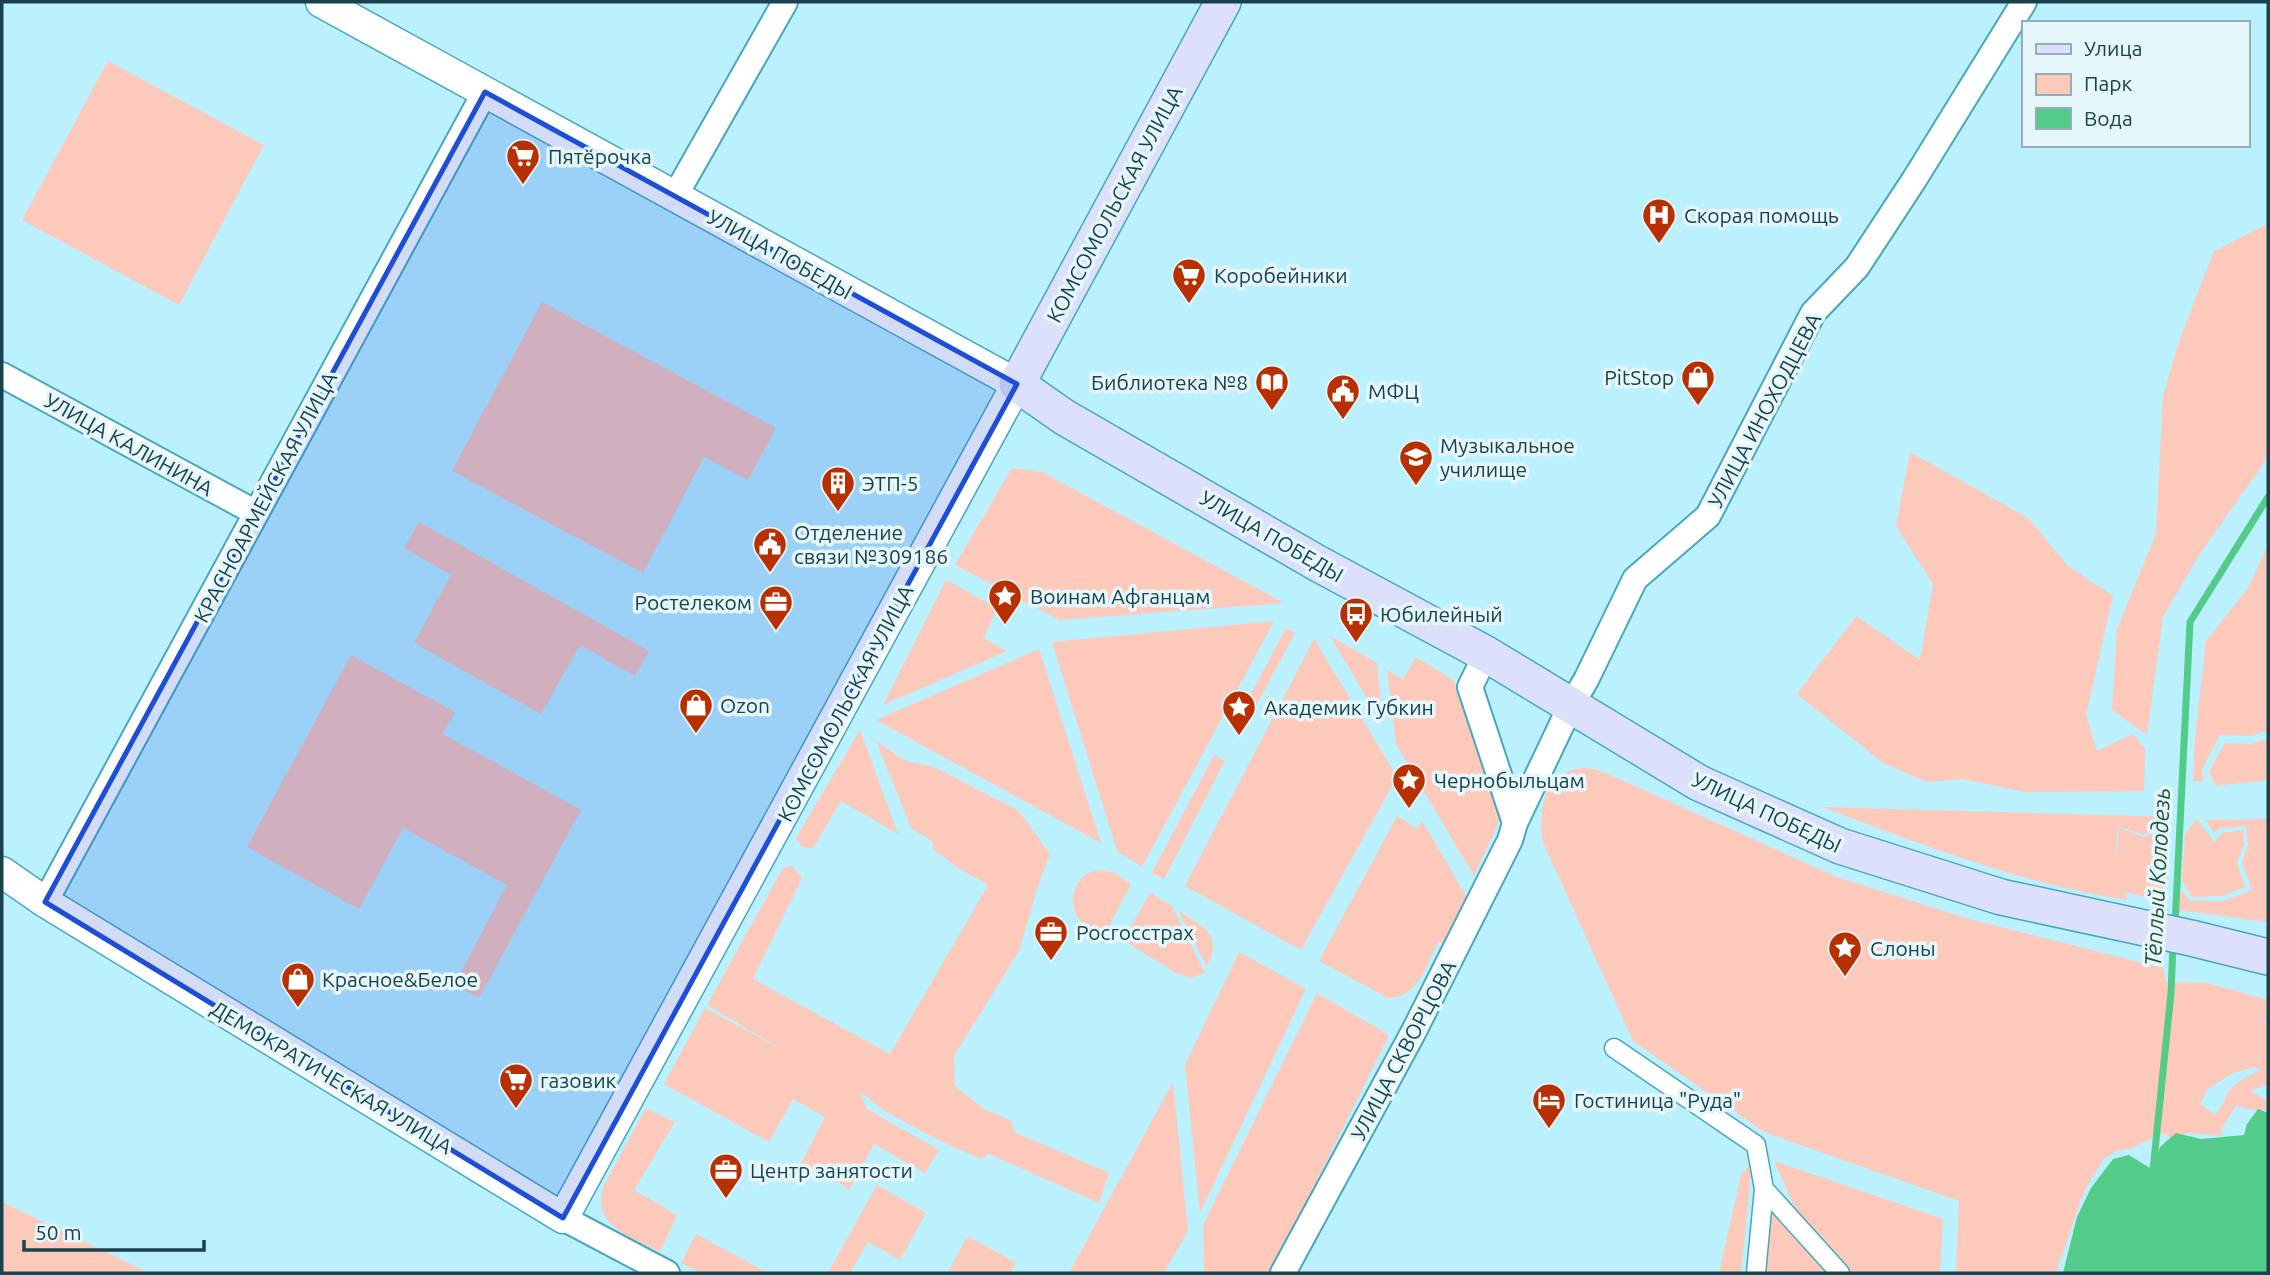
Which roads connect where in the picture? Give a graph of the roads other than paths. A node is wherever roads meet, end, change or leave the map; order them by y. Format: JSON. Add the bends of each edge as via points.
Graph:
{"nodes":[{"id":1,"x":785,"y":2,"type":"edge"},
{"id":2,"x":1223,"y":2,"type":"edge"},
{"id":3,"x":2023,"y":2,"type":"edge"},
{"id":4,"x":339,"y":6,"type":"edge"},
{"id":5,"x":485,"y":92,"type":"junction"},
{"id":6,"x":675,"y":196,"type":"junction"},
{"id":7,"x":2,"y":375,"type":"edge"},
{"id":8,"x":1017,"y":384,"type":"junction"},
{"id":9,"x":256,"y":513,"type":"junction"},
{"id":10,"x":1486,"y":654,"type":"junction"},
{"id":11,"x":1570,"y":707,"type":"junction"},
{"id":12,"x":1515,"y":823,"type":"junction"},
{"id":13,"x":2,"y":872,"type":"edge"},
{"id":14,"x":46,"y":902,"type":"junction"},
{"id":15,"x":2190,"y":938,"type":"junction"},
{"id":16,"x":2268,"y":945,"type":"edge"},
{"id":17,"x":2268,"y":957,"type":"edge"},
{"id":18,"x":1614,"y":1048,"type":"dead end"},
{"id":19,"x":1764,"y":1189,"type":"junction"},
{"id":20,"x":563,"y":1219,"type":"junction"},
{"id":21,"x":667,"y":1273,"type":"edge"},
{"id":22,"x":1283,"y":1273,"type":"edge"},
{"id":23,"x":1756,"y":1273,"type":"edge"},
{"id":24,"x":1840,"y":1273,"type":"edge"}],
"edges":[{"from":1,"to":6,"type":"street"},
{"from":2,"to":8,"type":"main road","name":"КОМСОМОЛЬСКАЯ УЛИЦА"},
{"from":3,"to":11,"type":"street","name":"УЛИЦА ИНОХОДЦЕВА","via":[[1857,267],[1813,313],[1708,516],[1635,579]]},
{"from":4,"to":5,"type":"street","name":"УЛИЦА ПОБЕДЫ"},
{"from":5,"to":6,"type":"street","name":"УЛИЦА ПОБЕДЫ"},
{"from":5,"to":9,"type":"street","name":"КРАСНОАРМЕЙСКАЯ УЛИЦА"},
{"from":6,"to":8,"type":"street","name":"УЛИЦА ПОБЕДЫ"},
{"from":7,"to":9,"type":"street","name":"УЛИЦА КАЛИНИНА"},
{"from":8,"to":10,"type":"main road","name":"УЛИЦА ПОБЕДЫ","via":[[1064,417],[1256,528]]},
{"from":8,"to":20,"type":"street","name":"КОМСОМОЛЬСКАЯ УЛИЦА"},
{"from":9,"to":14,"type":"street","name":"КРАСНОАРМЕЙСКАЯ УЛИЦА"},
{"from":10,"to":11,"type":"main road","name":"УЛИЦА ПОБЕДЫ"},
{"from":10,"to":12,"type":"street","via":[[1470,687]]},
{"from":11,"to":12,"type":"street","name":"УЛИЦА СКВОРЦОВА"},
{"from":11,"to":15,"type":"main road","name":"УЛИЦА ПОБЕДЫ","via":[[1699,783],[1840,846],[2001,897]]},
{"from":12,"to":22,"type":"street","name":"УЛИЦА СКВОРЦОВА","via":[[1413,1032]]},
{"from":13,"to":14,"type":"street","name":"ДЕМОКРАТИЧЕСКАЯ УЛИЦА"},
{"from":14,"to":20,"type":"street","name":"ДЕМОКРАТИЧЕСКАЯ УЛИЦА"},
{"from":15,"to":16,"type":"main road"},
{"from":15,"to":17,"type":"main road","name":"УЛИЦА ПОБЕДЫ"},
{"from":18,"to":19,"type":"street","via":[[1756,1145]]},
{"from":19,"to":23,"type":"street"},
{"from":19,"to":24,"type":"street"},
{"from":20,"to":21,"type":"street","name":"ДЕМОКРАТИЧЕСКАЯ УЛИЦА"}]}
